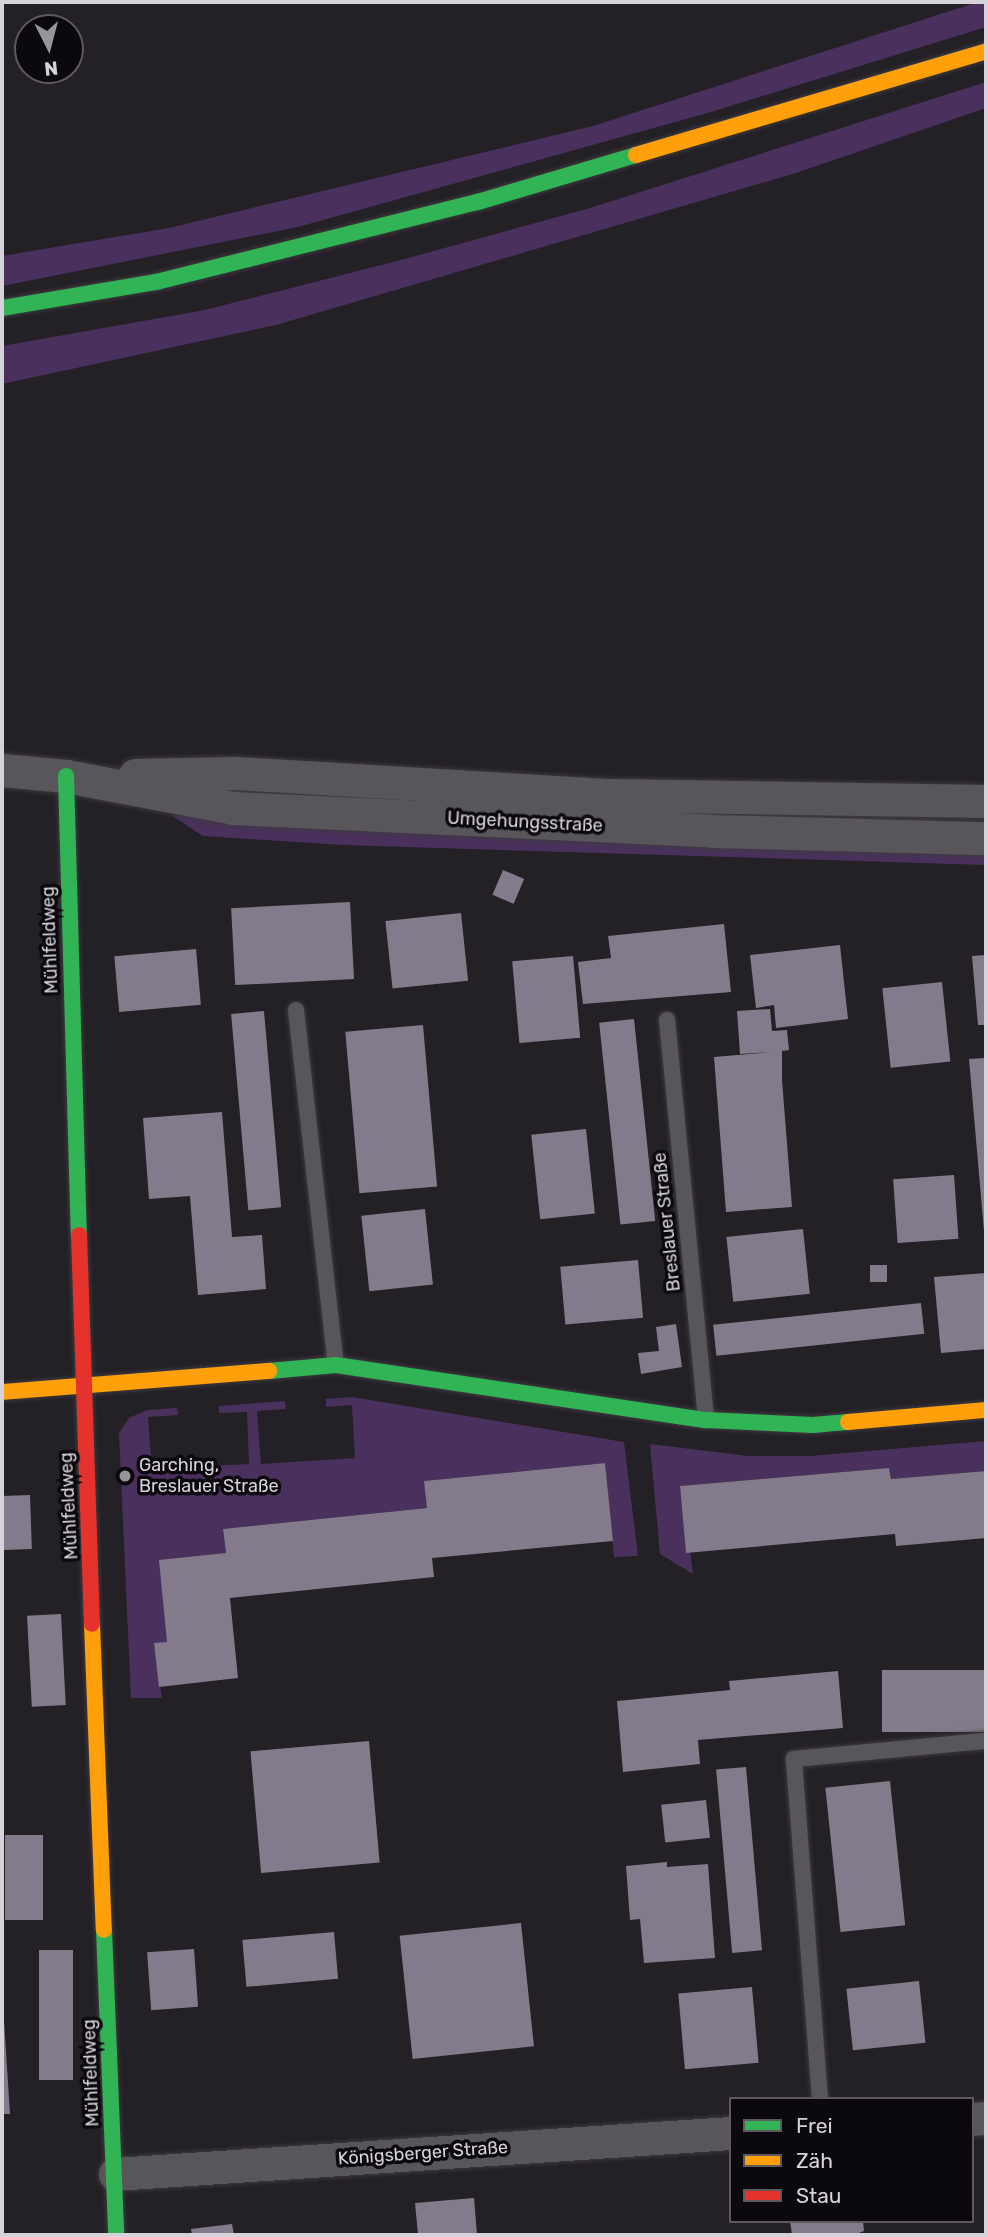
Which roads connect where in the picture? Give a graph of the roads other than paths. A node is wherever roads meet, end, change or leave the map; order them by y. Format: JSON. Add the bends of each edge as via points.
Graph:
{"nodes":[{"id":1,"x":986,"y":51,"type":"edge"},
{"id":2,"x":2,"y":308,"type":"edge"},
{"id":3,"x":2,"y":769,"type":"edge"},
{"id":4,"x":66,"y":776,"type":"junction"},
{"id":5,"x":986,"y":801,"type":"edge"},
{"id":6,"x":986,"y":838,"type":"edge"},
{"id":7,"x":296,"y":1010,"type":"dead end"},
{"id":8,"x":667,"y":1020,"type":"dead end"},
{"id":9,"x":336,"y":1365,"type":"junction"},
{"id":10,"x":83,"y":1389,"type":"junction"},
{"id":11,"x":2,"y":1392,"type":"edge"},
{"id":12,"x":986,"y":1410,"type":"edge"},
{"id":13,"x":706,"y":1420,"type":"junction"},
{"id":14,"x":986,"y":1741,"type":"edge"},
{"id":15,"x":820,"y":2097,"type":"edge"},
{"id":16,"x":729,"y":2133,"type":"edge"},
{"id":17,"x":115,"y":2174,"type":"junction"},
{"id":18,"x":116,"y":2235,"type":"edge"}],
"edges":[{"from":1,"to":2,"type":"street","via":[[478,202],[156,282]]},
{"from":3,"to":4,"type":"street","name":"Umgehungsstraße"},
{"from":4,"to":5,"type":"street","name":"Umgehungsstraße","via":[[236,774],[610,795]]},
{"from":4,"to":6,"type":"street","name":"Umgehungsstraße","via":[[233,808],[712,831]]},
{"from":4,"to":10,"type":"street","name":"Mühlfeldweg"},
{"from":7,"to":9,"type":"lane"},
{"from":8,"to":13,"type":"lane","name":"Breslauer Straße"},
{"from":9,"to":10,"type":"street"},
{"from":9,"to":13,"type":"street"},
{"from":10,"to":11,"type":"street"},
{"from":10,"to":17,"type":"street","name":"Mühlfeldweg"},
{"from":12,"to":13,"type":"street","via":[[813,1425]]},
{"from":14,"to":15,"type":"lane","via":[[794,1759]]},
{"from":16,"to":17,"type":"street","name":"Königsberger Straße"},
{"from":17,"to":18,"type":"street","name":"Mühlfeldweg"}]}
